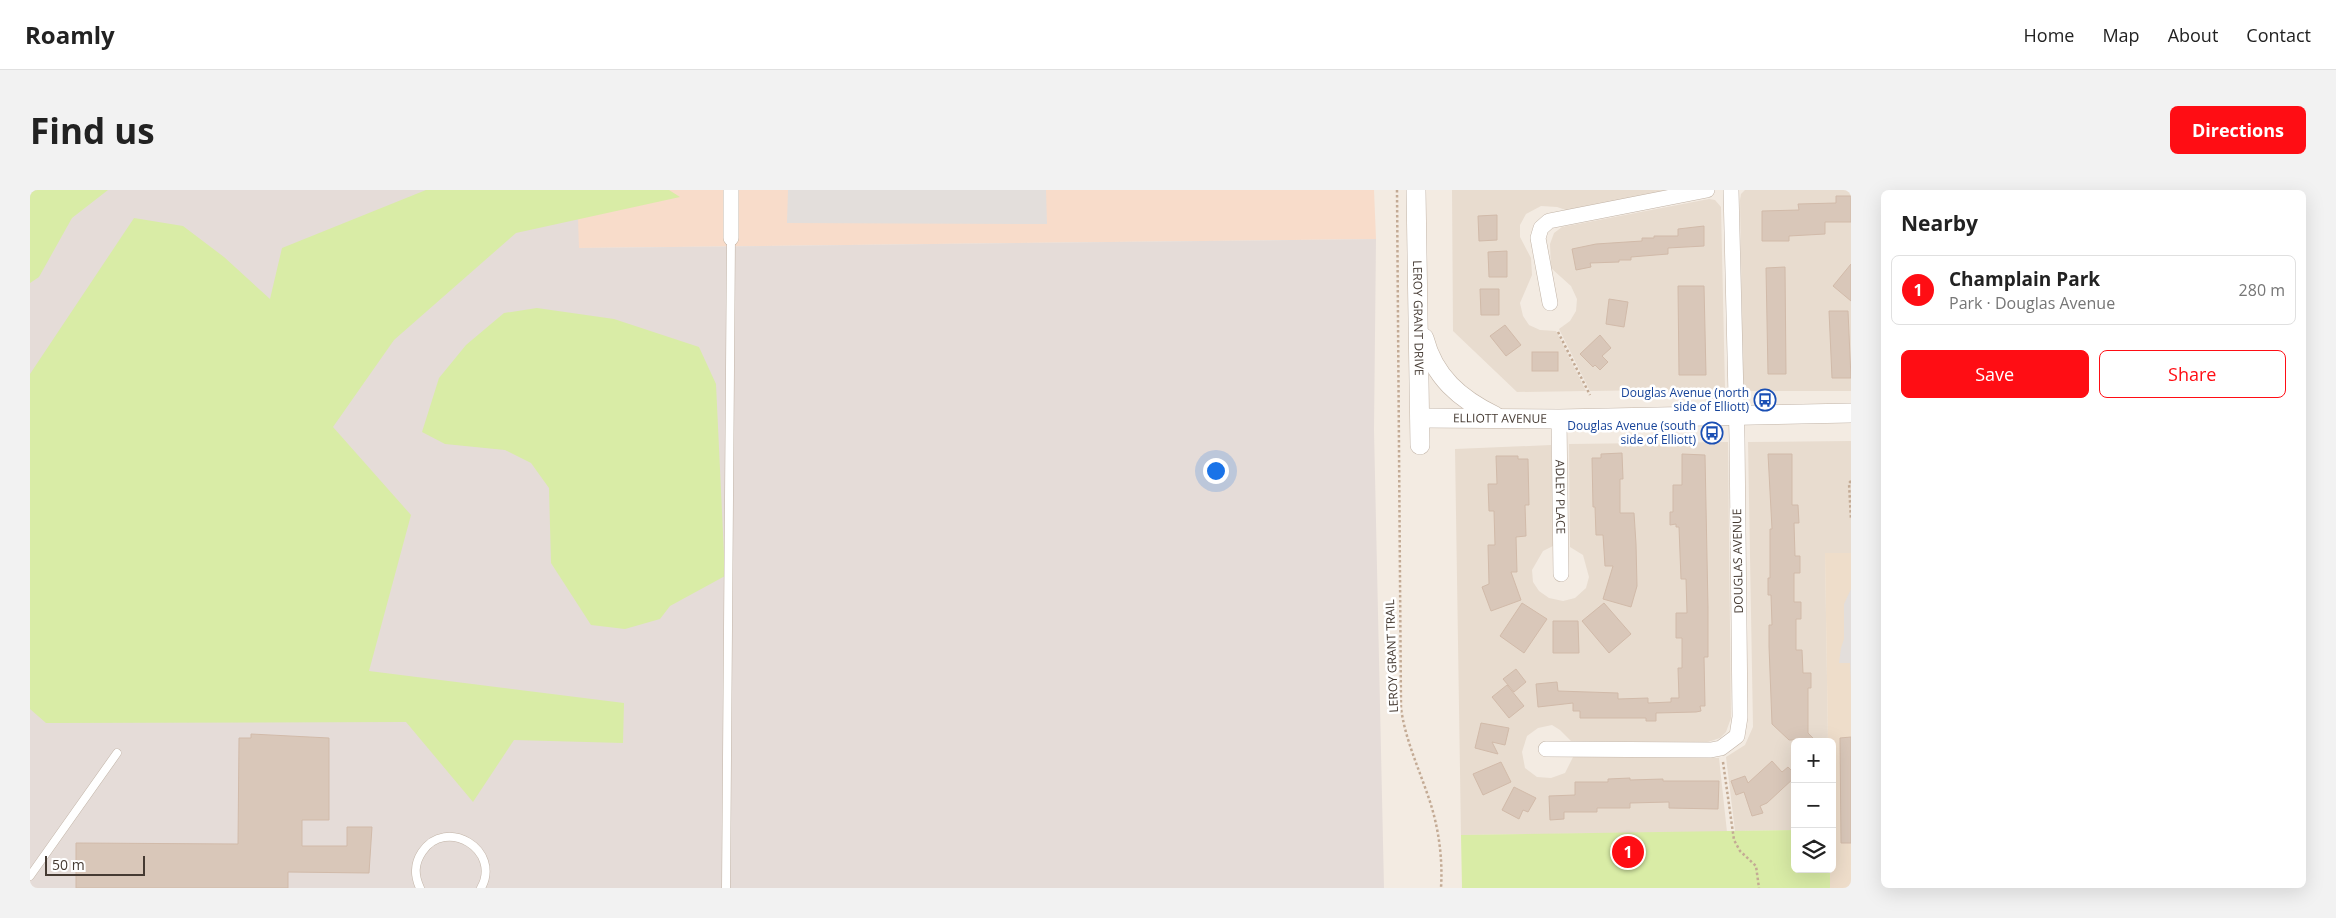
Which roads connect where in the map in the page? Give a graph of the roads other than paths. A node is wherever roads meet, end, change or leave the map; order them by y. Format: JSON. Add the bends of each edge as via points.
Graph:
{"nodes":[{"id":1,"x":731,"y":190,"type":"edge"},
{"id":2,"x":1416,"y":190,"type":"edge"},
{"id":3,"x":1706,"y":190,"type":"edge"},
{"id":4,"x":1731,"y":190,"type":"edge"},
{"id":5,"x":731,"y":238,"type":"joint"},
{"id":6,"x":1550,"y":302,"type":"dead end"},
{"id":7,"x":1418,"y":316,"type":"junction"},
{"id":8,"x":1851,"y":413,"type":"edge"},
{"id":9,"x":1736,"y":415,"type":"junction"},
{"id":10,"x":1420,"y":418,"type":"junction"},
{"id":11,"x":1498,"y":418,"type":"junction"},
{"id":12,"x":1559,"y":419,"type":"junction"},
{"id":13,"x":1420,"y":444,"type":"dead end"},
{"id":14,"x":1561,"y":574,"type":"dead end"},
{"id":15,"x":1546,"y":749,"type":"dead end"},
{"id":16,"x":117,"y":753,"type":"dead end"},
{"id":17,"x":30,"y":876,"type":"edge"},
{"id":18,"x":420,"y":888,"type":"edge"},
{"id":19,"x":481,"y":888,"type":"edge"},
{"id":20,"x":726,"y":888,"type":"edge"}],
"edges":[{"from":1,"to":5,"type":"street"},
{"from":2,"to":7,"type":"street","name":"LEROY GRANT DRIVE"},
{"from":3,"to":6,"type":"street","via":[[1549,221],[1541,228],[1538,238]]},
{"from":4,"to":9,"type":"street","name":"DOUGLAS AVENUE"},
{"from":5,"to":20,"type":"lane"},
{"from":7,"to":10,"type":"street","name":"LEROY GRANT DRIVE"},
{"from":7,"to":11,"type":"street","via":[[1426,348],[1438,373],[1474,406]]},
{"from":8,"to":9,"type":"street","name":"ELLIOTT AVENUE"},
{"from":9,"to":12,"type":"street","name":"ELLIOTT AVENUE"},
{"from":9,"to":15,"type":"street","name":"DOUGLAS AVENUE","via":[[1740,717],[1737,736],[1721,748]]},
{"from":10,"to":11,"type":"street","name":"ELLIOTT AVENUE"},
{"from":10,"to":13,"type":"street","name":"LEROY GRANT DRIVE"},
{"from":11,"to":12,"type":"street","name":"ELLIOTT AVENUE"},
{"from":12,"to":14,"type":"street","name":"ADLEY PLACE"},
{"from":16,"to":17,"type":"lane"},
{"from":18,"to":19,"type":"lane","via":[[415,877],[416,860],[427,844],[444,836],[463,838],[476,846],[485,860],[486,880]]}]}
